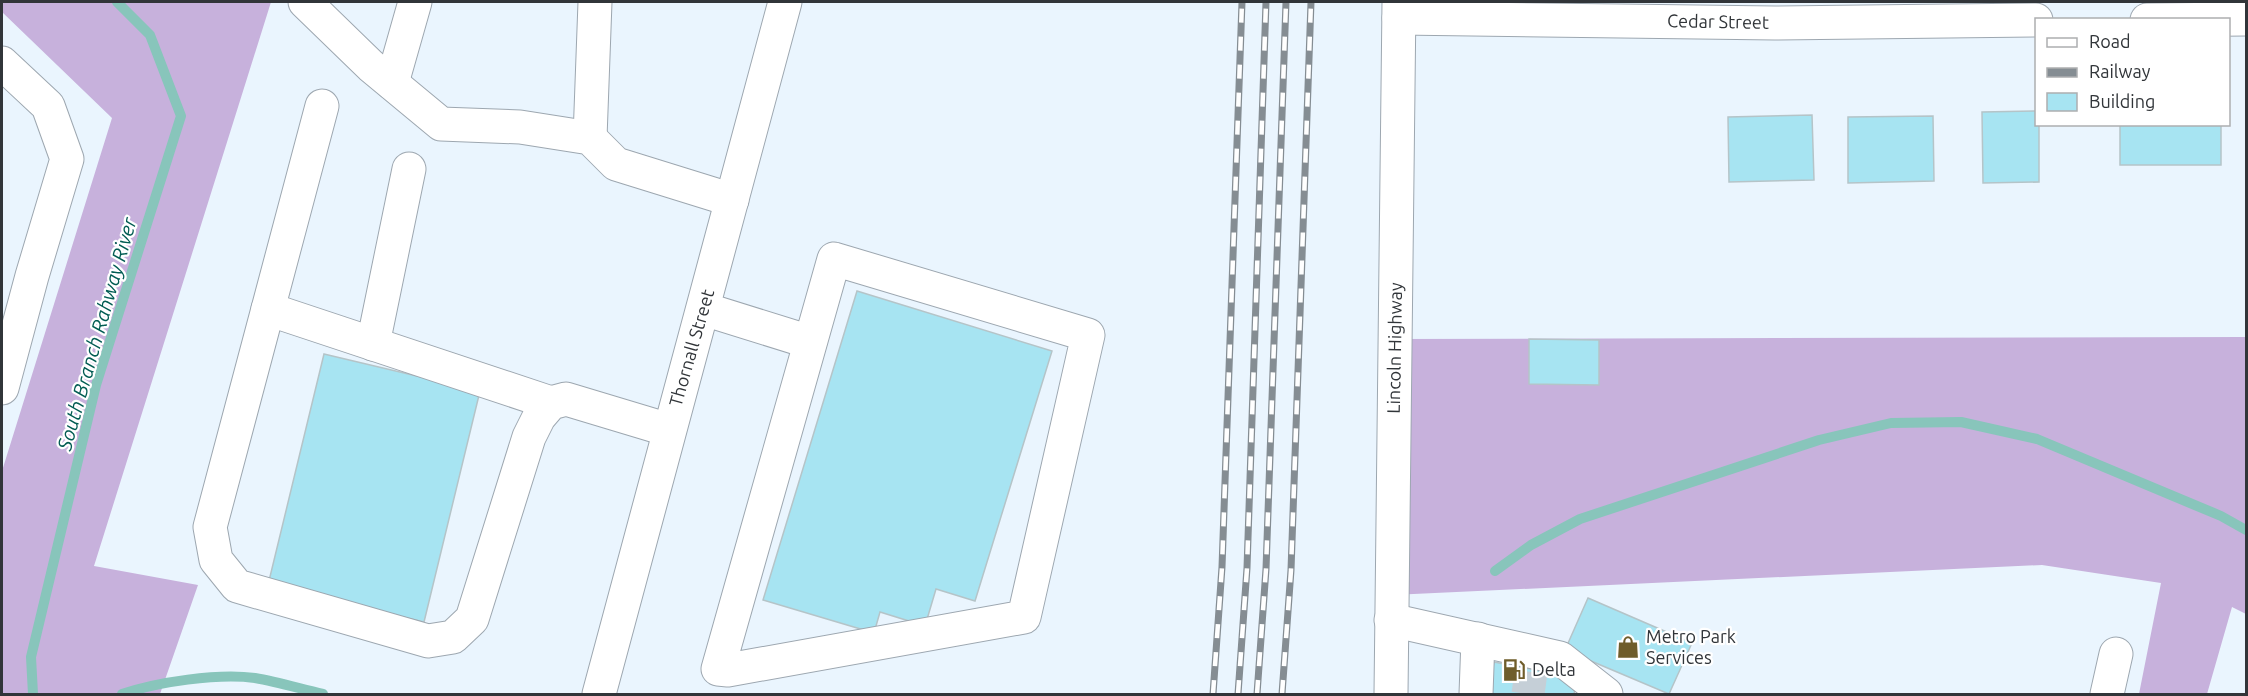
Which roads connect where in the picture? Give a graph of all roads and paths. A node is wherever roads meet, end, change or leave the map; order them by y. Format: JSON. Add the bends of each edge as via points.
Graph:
{"nodes":[{"id":1,"x":306,"y":2,"type":"edge"},
{"id":2,"x":415,"y":2,"type":"edge"},
{"id":3,"x":595,"y":2,"type":"edge"},
{"id":4,"x":784,"y":2,"type":"edge"},
{"id":5,"x":1399,"y":10,"type":"edge"},
{"id":6,"x":2020,"y":14,"type":"edge"},
{"id":7,"x":2230,"y":19,"type":"edge"},
{"id":8,"x":2247,"y":19,"type":"edge"},
{"id":9,"x":2,"y":63,"type":"edge"},
{"id":10,"x":392,"y":83,"type":"junction"},
{"id":11,"x":322,"y":106,"type":"dead end"},
{"id":12,"x":590,"y":138,"type":"junction"},
{"id":13,"x":409,"y":169,"type":"dead end"},
{"id":14,"x":732,"y":200,"type":"junction"},
{"id":15,"x":268,"y":309,"type":"junction"},
{"id":16,"x":704,"y":309,"type":"junction"},
{"id":17,"x":8,"y":338,"type":"edge"},
{"id":18,"x":810,"y":342,"type":"junction"},
{"id":19,"x":373,"y":344,"type":"junction"},
{"id":20,"x":2,"y":388,"type":"edge"},
{"id":21,"x":551,"y":403,"type":"junction"},
{"id":22,"x":669,"y":430,"type":"junction"},
{"id":23,"x":1391,"y":620,"type":"junction"},
{"id":24,"x":1478,"y":639,"type":"junction"},
{"id":25,"x":2116,"y":654,"type":"dead end"},
{"id":26,"x":599,"y":694,"type":"edge"},
{"id":27,"x":1391,"y":694,"type":"edge"},
{"id":28,"x":1476,"y":694,"type":"edge"},
{"id":29,"x":1606,"y":694,"type":"edge"},
{"id":30,"x":2107,"y":694,"type":"edge"}],
"edges":[{"from":1,"to":10,"type":"street"},
{"from":2,"to":10,"type":"street"},
{"from":3,"to":12,"type":"street"},
{"from":4,"to":14,"type":"street","name":"Thornall Street"},
{"from":5,"to":6,"type":"street","name":"Cedar Street","via":[[1775,23]]},
{"from":5,"to":23,"type":"street","name":"Lincoln Highway"},
{"from":7,"to":8,"type":"street"},
{"from":9,"to":17,"type":"street","via":[[48,106],[67,159]]},
{"from":10,"to":12,"type":"street","via":[[441,124],[520,127]]},
{"from":11,"to":15,"type":"street"},
{"from":12,"to":14,"type":"street","via":[[616,164]]},
{"from":13,"to":19,"type":"street"},
{"from":14,"to":16,"type":"street","name":"Thornall Street"},
{"from":15,"to":19,"type":"street"},
{"from":15,"to":21,"type":"street","via":[[210,527],[216,560],[237,586],[428,641],[453,637],[472,619],[529,437]]},
{"from":16,"to":18,"type":"street"},
{"from":16,"to":22,"type":"street","name":"Thornall Street"},
{"from":17,"to":20,"type":"street"},
{"from":18,"to":18,"type":"street","via":[[718,669],[1024,617],[1088,335],[834,259]]},
{"from":19,"to":21,"type":"street"},
{"from":21,"to":22,"type":"street","via":[[566,399]]},
{"from":22,"to":26,"type":"street","name":"Thornall Street"},
{"from":23,"to":24,"type":"street"},
{"from":23,"to":27,"type":"street","name":"Lincoln Highway"},
{"from":24,"to":28,"type":"street"},
{"from":24,"to":29,"type":"street","via":[[1532,662],[1560,658]]},
{"from":25,"to":30,"type":"street"}]}
